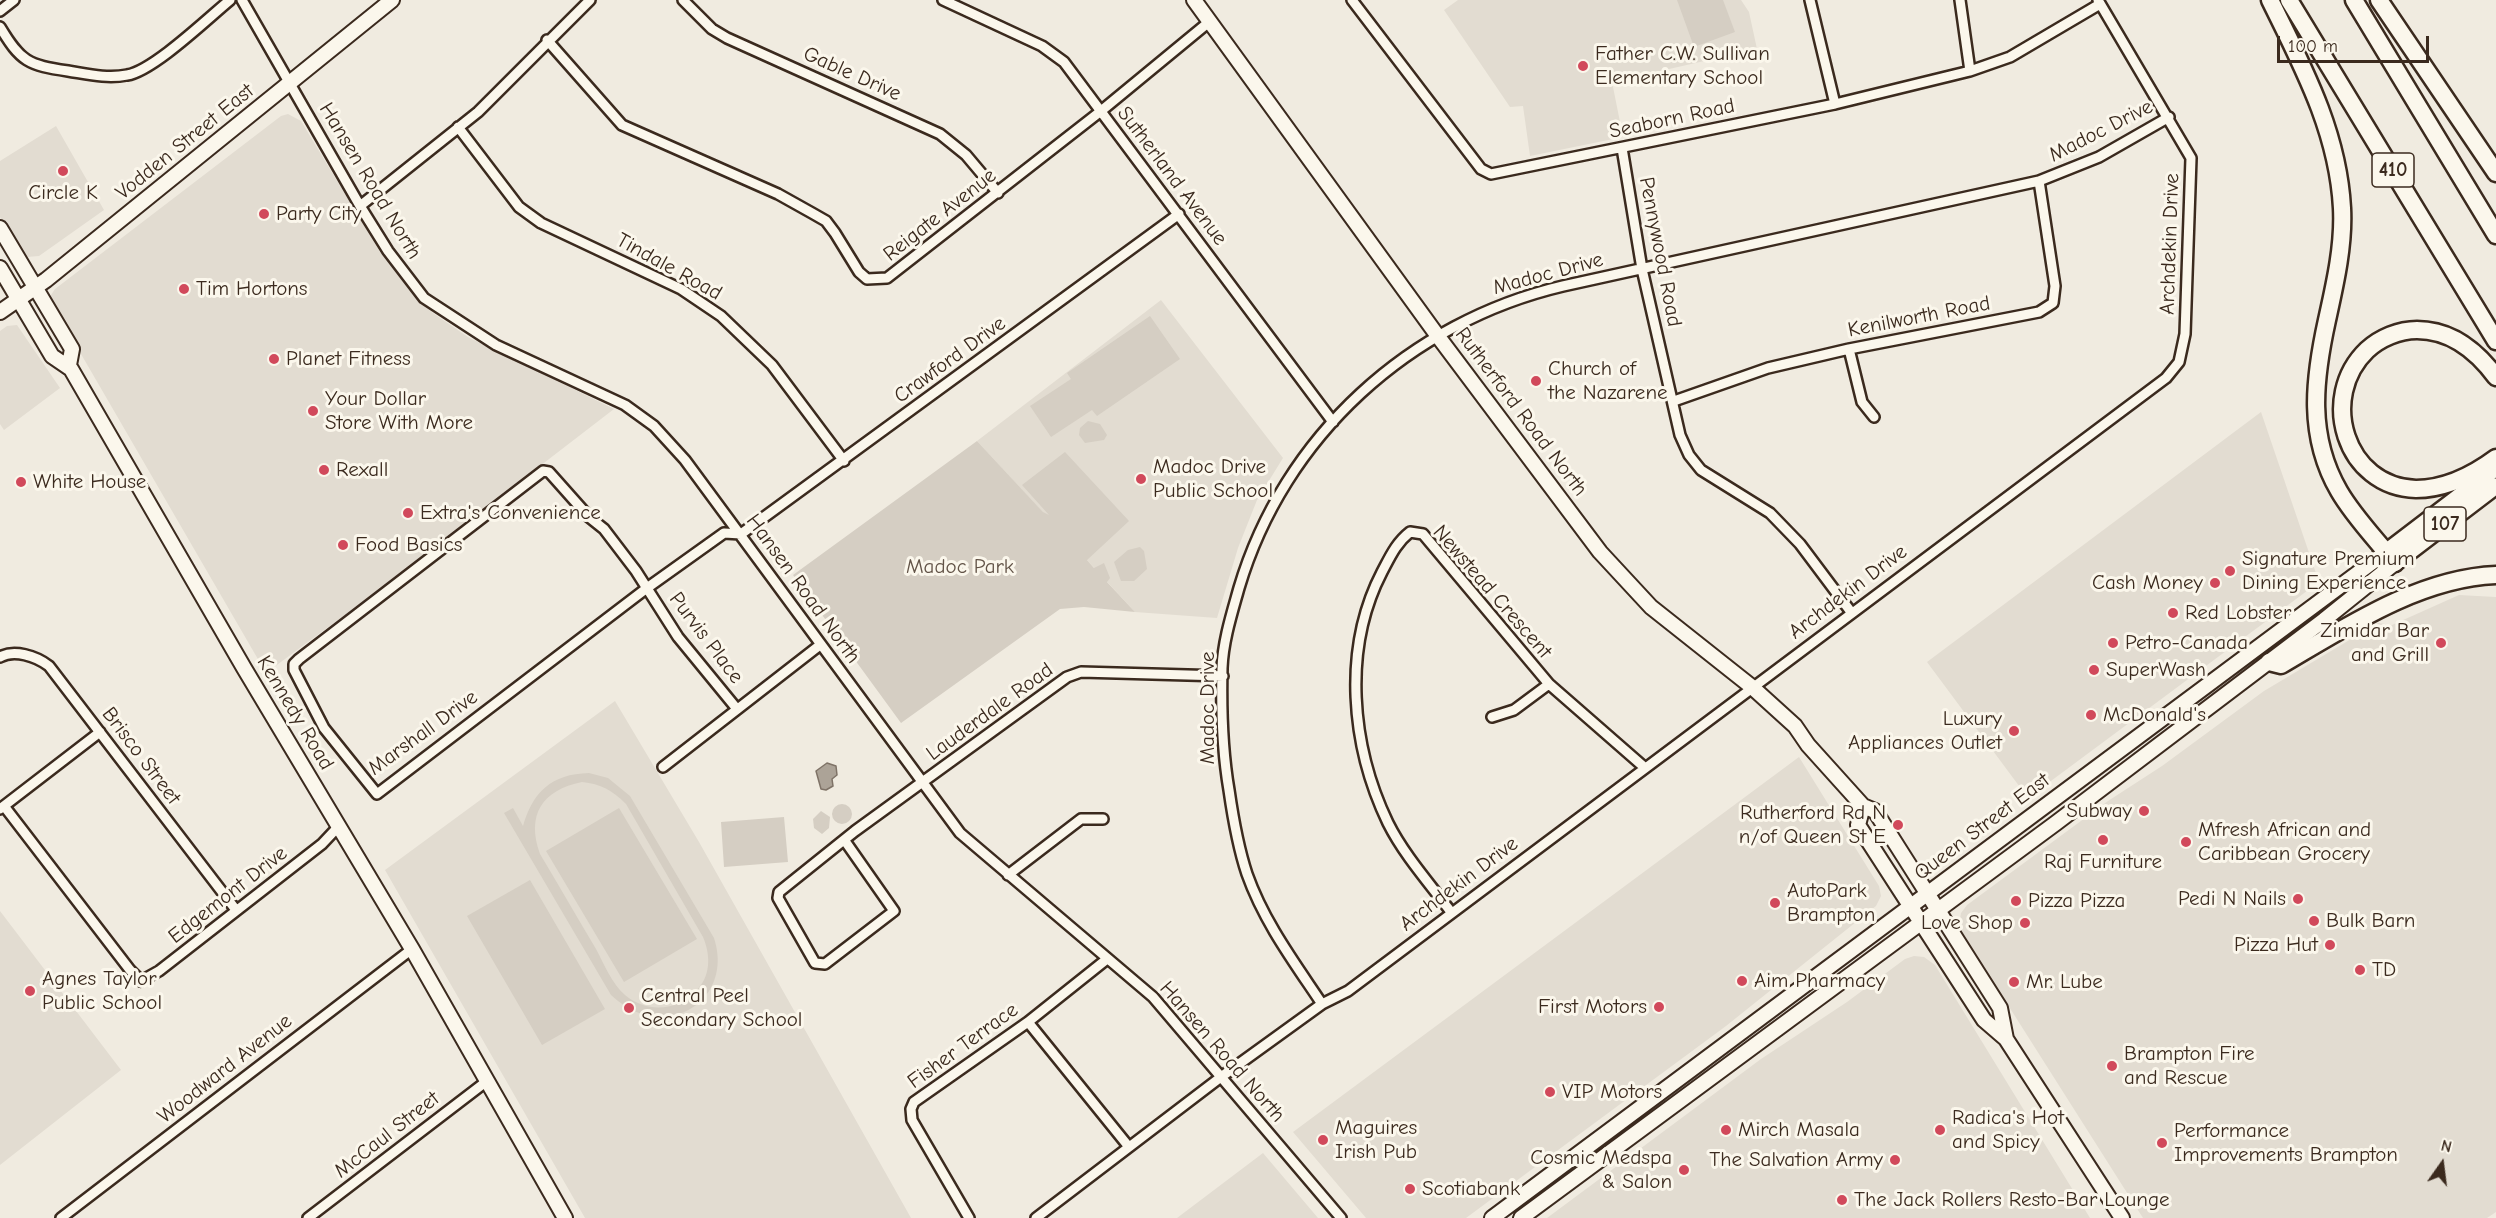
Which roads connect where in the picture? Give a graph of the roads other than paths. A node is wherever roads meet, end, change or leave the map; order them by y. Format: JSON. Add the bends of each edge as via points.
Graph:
{"nodes":[{"id":1,"x":14,"y":0,"type":"edge"},
{"id":2,"x":230,"y":0,"type":"edge"},
{"id":3,"x":242,"y":0,"type":"edge"},
{"id":4,"x":392,"y":0,"type":"edge"},
{"id":5,"x":590,"y":0,"type":"edge"},
{"id":6,"x":683,"y":0,"type":"edge"},
{"id":7,"x":943,"y":0,"type":"edge"},
{"id":8,"x":1194,"y":0,"type":"edge"},
{"id":9,"x":1352,"y":0,"type":"edge"},
{"id":10,"x":1810,"y":0,"type":"edge"},
{"id":11,"x":1960,"y":0,"type":"edge"},
{"id":12,"x":2270,"y":0,"type":"edge"},
{"id":13,"x":2289,"y":0,"type":"edge"},
{"id":14,"x":2354,"y":0,"type":"edge"},
{"id":15,"x":2379,"y":0,"type":"edge"},
{"id":16,"x":2099,"y":2,"type":"edge"},
{"id":17,"x":0,"y":11,"type":"edge"},
{"id":18,"x":1209,"y":22,"type":"junction"},
{"id":19,"x":0,"y":27,"type":"edge"},
{"id":20,"x":547,"y":40,"type":"junction"},
{"id":21,"x":1970,"y":71,"type":"junction"},
{"id":22,"x":291,"y":84,"type":"junction"},
{"id":23,"x":1835,"y":104,"type":"junction"},
{"id":24,"x":1101,"y":111,"type":"junction"},
{"id":25,"x":2169,"y":117,"type":"junction"},
{"id":26,"x":459,"y":127,"type":"junction"},
{"id":27,"x":1622,"y":148,"type":"junction"},
{"id":28,"x":2496,"y":173,"type":"edge"},
{"id":29,"x":2039,"y":181,"type":"junction"},
{"id":30,"x":998,"y":193,"type":"junction"},
{"id":31,"x":360,"y":206,"type":"junction"},
{"id":32,"x":1179,"y":214,"type":"junction"},
{"id":33,"x":0,"y":228,"type":"edge"},
{"id":34,"x":2496,"y":235,"type":"edge"},
{"id":35,"x":0,"y":268,"type":"edge"},
{"id":36,"x":1642,"y":269,"type":"junction"},
{"id":37,"x":35,"y":288,"type":"junction"},
{"id":38,"x":17,"y":300,"type":"junction"},
{"id":39,"x":0,"y":312,"type":"edge"},
{"id":40,"x":1437,"y":335,"type":"junction"},
{"id":41,"x":2496,"y":341,"type":"edge"},
{"id":42,"x":1849,"y":349,"type":"junction"},
{"id":43,"x":69,"y":365,"type":"junction"},
{"id":44,"x":2496,"y":377,"type":"edge"},
{"id":45,"x":1674,"y":401,"type":"junction"},
{"id":46,"x":1874,"y":417,"type":"dead end"},
{"id":47,"x":1333,"y":422,"type":"junction"},
{"id":48,"x":2496,"y":458,"type":"edge"},
{"id":49,"x":844,"y":461,"type":"junction"},
{"id":50,"x":2496,"y":468,"type":"edge"},
{"id":51,"x":2496,"y":486,"type":"edge"},
{"id":52,"x":741,"y":534,"type":"junction"},
{"id":53,"x":2390,"y":557,"type":"junction"},
{"id":54,"x":2496,"y":575,"type":"edge"},
{"id":55,"x":647,"y":588,"type":"junction"},
{"id":56,"x":1851,"y":612,"type":"junction"},
{"id":57,"x":820,"y":645,"type":"junction"},
{"id":58,"x":0,"y":657,"type":"edge"},
{"id":59,"x":2269,"y":662,"type":"junction"},
{"id":60,"x":1223,"y":676,"type":"junction"},
{"id":61,"x":1549,"y":684,"type":"junction"},
{"id":62,"x":1752,"y":687,"type":"junction"},
{"id":63,"x":737,"y":709,"type":"junction"},
{"id":64,"x":1492,"y":717,"type":"dead end"},
{"id":65,"x":100,"y":732,"type":"junction"},
{"id":66,"x":663,"y":767,"type":"dead end"},
{"id":67,"x":1644,"y":767,"type":"junction"},
{"id":68,"x":923,"y":783,"type":"junction"},
{"id":69,"x":1863,"y":806,"type":"junction"},
{"id":70,"x":2,"y":808,"type":"edge"},
{"id":71,"x":1103,"y":819,"type":"dead end"},
{"id":72,"x":338,"y":827,"type":"junction"},
{"id":73,"x":845,"y":841,"type":"junction"},
{"id":74,"x":1008,"y":875,"type":"junction"},
{"id":75,"x":1928,"y":893,"type":"junction"},
{"id":76,"x":1910,"y":906,"type":"junction"},
{"id":77,"x":1937,"y":909,"type":"junction"},
{"id":78,"x":236,"y":910,"type":"junction"},
{"id":79,"x":1451,"y":912,"type":"junction"},
{"id":80,"x":1919,"y":922,"type":"junction"},
{"id":81,"x":412,"y":949,"type":"junction"},
{"id":82,"x":1107,"y":959,"type":"junction"},
{"id":83,"x":1322,"y":1004,"type":"junction"},
{"id":84,"x":1028,"y":1022,"type":"junction"},
{"id":85,"x":2006,"y":1039,"type":"junction"},
{"id":86,"x":1221,"y":1077,"type":"junction"},
{"id":87,"x":487,"y":1081,"type":"junction"},
{"id":88,"x":1129,"y":1148,"type":"junction"},
{"id":89,"x":61,"y":1218,"type":"edge"},
{"id":90,"x":308,"y":1218,"type":"edge"},
{"id":91,"x":565,"y":1218,"type":"edge"},
{"id":92,"x":969,"y":1218,"type":"edge"},
{"id":93,"x":1036,"y":1218,"type":"edge"},
{"id":94,"x":1341,"y":1218,"type":"edge"},
{"id":95,"x":1492,"y":1218,"type":"edge"},
{"id":96,"x":1521,"y":1218,"type":"edge"},
{"id":97,"x":2122,"y":1218,"type":"edge"}],
"edges":[{"from":1,"to":17,"type":"street"},
{"from":2,"to":19,"type":"street","via":[[148,66],[129,75],[103,76],[34,66],[17,54]]},
{"from":3,"to":22,"type":"street","name":"Hansen Road North"},
{"from":4,"to":22,"type":"main road","name":"Vodden Street East"},
{"from":5,"to":20,"type":"street"},
{"from":6,"to":30,"type":"street","name":"Gable Drive","via":[[727,38],[940,134],[966,155]]},
{"from":7,"to":24,"type":"street","name":"Sutherland Avenue","via":[[1042,46],[1064,62]]},
{"from":8,"to":18,"type":"main road","name":"Rutherford Road North"},
{"from":9,"to":27,"type":"street","name":"Seaborn Road","via":[[1481,169],[1501,174]]},
{"from":10,"to":23,"type":"street"},
{"from":11,"to":21,"type":"street"},
{"from":12,"to":53,"type":"highway","via":[[2310,83],[2339,164],[2342,241],[2315,384],[2319,442],[2339,491]]},
{"from":13,"to":41,"type":"highway","number":"410"},
{"from":14,"to":34,"type":"highway","number":"410"},
{"from":15,"to":28,"type":"highway"},
{"from":16,"to":21,"type":"street","name":"Seaborn Road","via":[[2010,57]]},
{"from":16,"to":25,"type":"street","name":"Archdekin Drive"},
{"from":18,"to":24,"type":"street","name":"Reigate Avenue"},
{"from":18,"to":40,"type":"main road","name":"Rutherford Road North"},
{"from":20,"to":26,"type":"street"},
{"from":20,"to":30,"type":"street","name":"Reigate Avenue","via":[[622,125],[778,194],[826,221],[867,279],[887,278]]},
{"from":21,"to":23,"type":"street","name":"Seaborn Road"},
{"from":22,"to":31,"type":"street","name":"Hansen Road North"},
{"from":22,"to":37,"type":"main road","name":"Vodden Street East"},
{"from":23,"to":27,"type":"street","name":"Seaborn Road"},
{"from":24,"to":30,"type":"street","name":"Reigate Avenue"},
{"from":24,"to":32,"type":"street","name":"Sutherland Avenue"},
{"from":25,"to":29,"type":"street","name":"Madoc Drive","via":[[2099,157]]},
{"from":25,"to":56,"type":"street","name":"Archdekin Drive","via":[[2191,158],[2185,334],[2180,362],[2166,378]]},
{"from":26,"to":31,"type":"street"},
{"from":26,"to":49,"type":"street","name":"Tindale Road","via":[[519,207],[681,289],[721,316],[772,365]]},
{"from":27,"to":36,"type":"street","name":"Pennywood Road"},
{"from":29,"to":36,"type":"street","name":"Madoc Drive"},
{"from":29,"to":42,"type":"street","name":"Kenilworth Road","via":[[2055,286],[2053,303],[2039,312]]},
{"from":31,"to":52,"type":"street","name":"Hansen Road North","via":[[424,298],[496,345],[625,405],[654,426],[686,460]]},
{"from":32,"to":47,"type":"street","name":"Sutherland Avenue"},
{"from":32,"to":49,"type":"street","name":"Crawford Drive"},
{"from":33,"to":37,"type":"main road"},
{"from":35,"to":38,"type":"main road"},
{"from":36,"to":40,"type":"street","name":"Madoc Drive","via":[[1506,301]]},
{"from":36,"to":45,"type":"street","name":"Pennywood Road"},
{"from":37,"to":38,"type":"main road","name":"Vodden Street East"},
{"from":37,"to":43,"type":"main road","via":[[72,349]]},
{"from":38,"to":39,"type":"main road","name":"Vodden Street East"},
{"from":38,"to":43,"type":"main road","via":[[52,356]]},
{"from":40,"to":47,"type":"street","name":"Madoc Drive","via":[[1373,381]]},
{"from":40,"to":62,"type":"main road","name":"Rutherford Road North","via":[[1600,552],[1651,607]]},
{"from":42,"to":45,"type":"street","name":"Kenilworth Road","via":[[1768,368]]},
{"from":42,"to":46,"type":"street","via":[[1862,402]]},
{"from":43,"to":72,"type":"main road","name":"Kennedy Road"},
{"from":44,"to":48,"type":"highway","via":[[2456,339],[2427,330],[2411,330],[2382,339],[2359,358],[2346,380],[2340,407],[2344,432],[2356,455],[2373,475],[2395,485],[2416,489],[2444,484],[2476,472]]},
{"from":45,"to":56,"type":"street","name":"Pennywood Road","via":[[1680,435],[1701,470],[1770,513],[1800,544]]},
{"from":47,"to":60,"type":"street","name":"Madoc Drive","via":[[1300,461],[1257,533],[1230,619]]},
{"from":49,"to":52,"type":"street","name":"Crawford Drive"},
{"from":50,"to":53,"type":"main road","name":"Queen Street East"},
{"from":51,"to":53,"type":"main road","name":"Queen Street East","number":"107"},
{"from":52,"to":55,"type":"street","name":"Marshall Drive","via":[[724,533]]},
{"from":52,"to":57,"type":"street","name":"Hansen Road North"},
{"from":53,"to":59,"type":"main road","name":"Queen Street East"},
{"from":53,"to":75,"type":"main road","name":"Queen Street East"},
{"from":54,"to":59,"type":"highway","via":[[2470,577],[2420,592],[2281,665]]},
{"from":55,"to":55,"type":"street","name":"Marshall Drive","via":[[604,530],[549,472],[543,471],[299,659],[294,670],[324,728],[377,794]]},
{"from":55,"to":63,"type":"street","name":"Purvis Place","via":[[678,637]]},
{"from":56,"to":62,"type":"street","name":"Archdekin Drive"},
{"from":57,"to":63,"type":"street","name":"Purvis Place"},
{"from":57,"to":68,"type":"street","name":"Hansen Road North"},
{"from":58,"to":65,"type":"street","name":"Brisco Street","via":[[9,652],[40,659]]},
{"from":59,"to":77,"type":"main road","name":"Queen Street East"},
{"from":60,"to":68,"type":"street","name":"Lauderdale Road","via":[[1081,672],[1067,677]]},
{"from":60,"to":83,"type":"street","name":"Madoc Drive","via":[[1222,750],[1235,830],[1247,874],[1268,924]]},
{"from":61,"to":64,"type":"street","via":[[1514,710]]},
{"from":61,"to":67,"type":"street","name":"Newstead Crescent"},
{"from":61,"to":79,"type":"street","name":"Newstead Crescent","via":[[1423,534],[1410,532],[1399,541],[1368,598],[1356,650],[1355,696],[1371,777],[1389,824]]},
{"from":62,"to":67,"type":"street","name":"Archdekin Drive"},
{"from":62,"to":69,"type":"main road","name":"Rutherford Road North","via":[[1795,726]]},
{"from":63,"to":66,"type":"street","name":"Purvis Place"},
{"from":65,"to":70,"type":"street"},
{"from":65,"to":78,"type":"street","name":"Brisco Street"},
{"from":67,"to":79,"type":"street","name":"Archdekin Drive"},
{"from":68,"to":73,"type":"street","name":"Lauderdale Road"},
{"from":68,"to":74,"type":"street","name":"Hansen Road North","via":[[960,832]]},
{"from":69,"to":75,"type":"main road","name":"Rutherford Road North","via":[[1875,811]]},
{"from":69,"to":76,"type":"main road","via":[[1858,825]]},
{"from":70,"to":78,"type":"street","name":"Edgemont Drive","via":[[141,981]]},
{"from":71,"to":74,"type":"street","via":[[1081,819]]},
{"from":72,"to":78,"type":"street","name":"Edgemont Drive","via":[[322,844]]},
{"from":72,"to":81,"type":"main road","name":"Kennedy Road"},
{"from":73,"to":73,"type":"street","name":"Lauderdale Road","via":[[779,892],[778,898],[814,963],[819,965],[894,911]]},
{"from":74,"to":82,"type":"street","name":"Hansen Road North"},
{"from":75,"to":76,"type":"main road","name":"Queen Street East"},
{"from":75,"to":77,"type":"main road","name":"Rutherford Road North"},
{"from":76,"to":80,"type":"main road"},
{"from":76,"to":95,"type":"main road","name":"Queen Street East"},
{"from":77,"to":80,"type":"main road","name":"Queen Street East"},
{"from":77,"to":85,"type":"main road","name":"Rutherford Road North","via":[[2000,1008]]},
{"from":79,"to":83,"type":"street","name":"Archdekin Drive","via":[[1348,991]]},
{"from":80,"to":85,"type":"main road","via":[[1984,1020]]},
{"from":80,"to":96,"type":"main road","name":"Queen Street East"},
{"from":81,"to":87,"type":"main road","name":"Kennedy Road"},
{"from":81,"to":89,"type":"street","name":"Woodward Avenue"},
{"from":82,"to":84,"type":"street","name":"Fisher Terrace"},
{"from":82,"to":86,"type":"street","name":"Hansen Road North","via":[[1153,997]]},
{"from":83,"to":86,"type":"street","name":"Archdekin Drive"},
{"from":84,"to":88,"type":"street"},
{"from":84,"to":92,"type":"street","name":"Fisher Terrace","via":[[914,1102],[911,1109],[912,1120]]},
{"from":85,"to":97,"type":"main road"},
{"from":86,"to":88,"type":"street"},
{"from":86,"to":94,"type":"street","name":"Hansen Road North"},
{"from":87,"to":90,"type":"street","name":"McCaul Street"},
{"from":87,"to":91,"type":"main road","name":"Kennedy Road"},
{"from":88,"to":93,"type":"street"}]}
